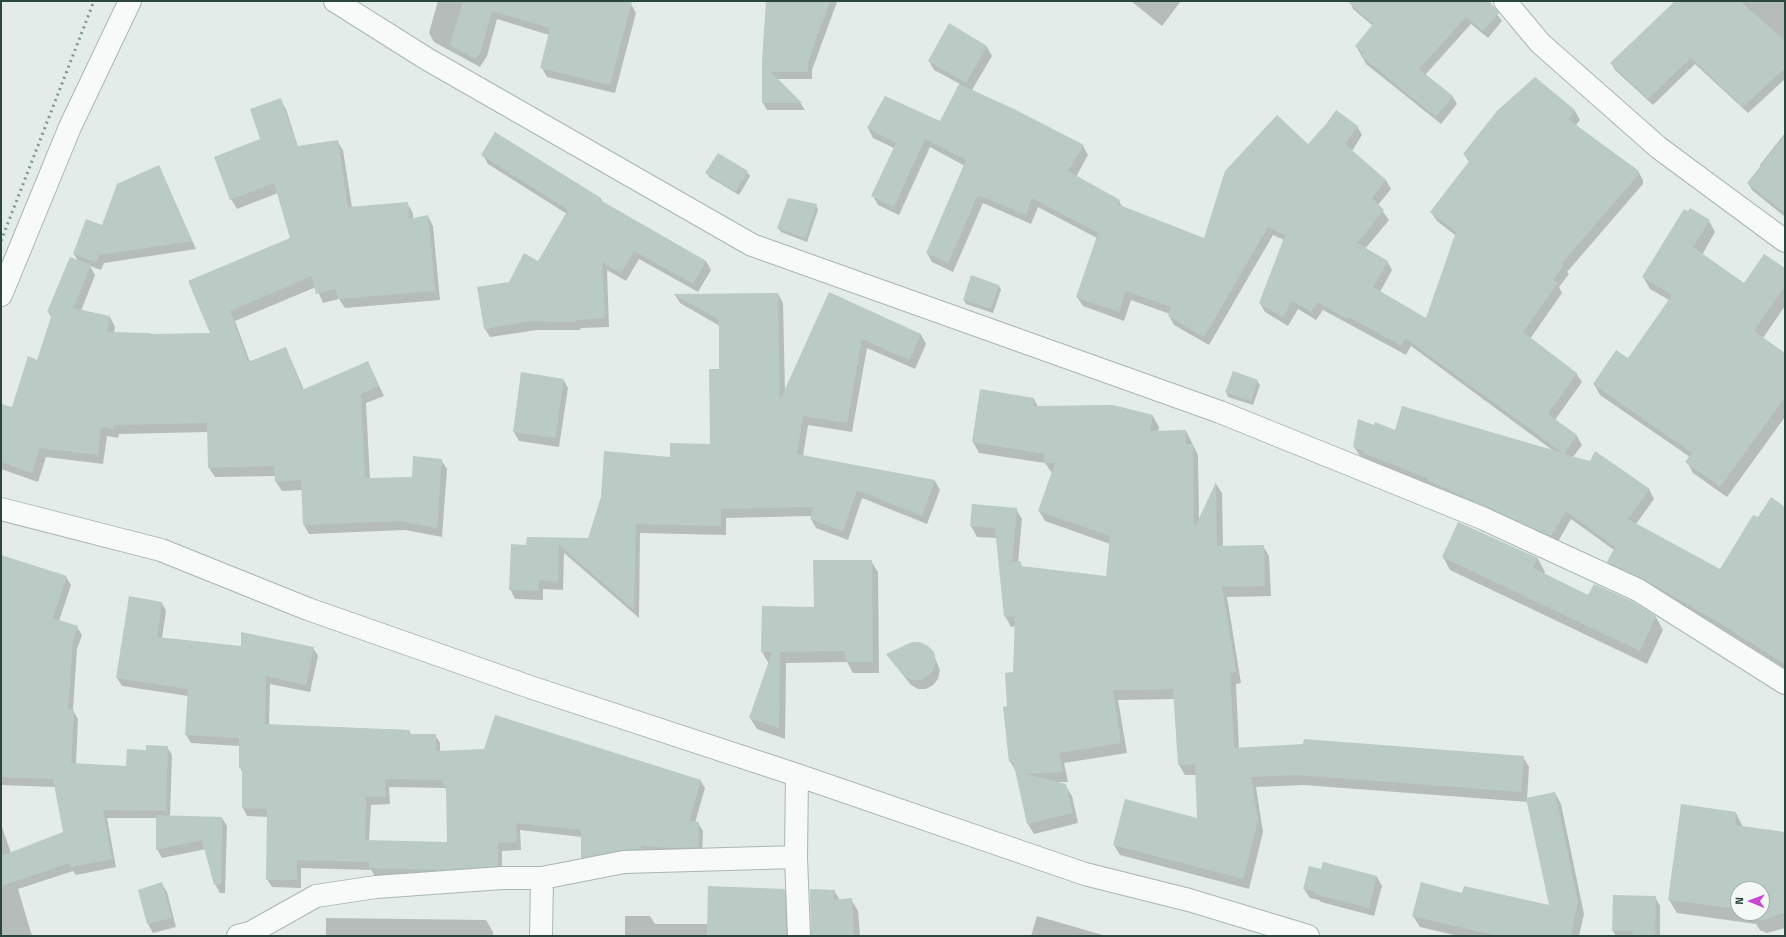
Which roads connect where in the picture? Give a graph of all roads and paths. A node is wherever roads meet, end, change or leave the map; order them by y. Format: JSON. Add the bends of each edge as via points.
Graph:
{"nodes":[{"id":1,"x":130,"y":1,"type":"edge"},
{"id":2,"x":335,"y":1,"type":"edge"},
{"id":3,"x":1505,"y":1,"type":"edge"},
{"id":4,"x":1785,"y":241,"type":"edge"},
{"id":5,"x":1,"y":295,"type":"edge"},
{"id":6,"x":1,"y":510,"type":"edge"},
{"id":7,"x":1785,"y":683,"type":"edge"},
{"id":8,"x":797,"y":775,"type":"junction"},
{"id":9,"x":796,"y":857,"type":"junction"},
{"id":10,"x":542,"y":878,"type":"junction"},
{"id":11,"x":246,"y":935,"type":"edge"},
{"id":12,"x":541,"y":936,"type":"edge"},
{"id":13,"x":799,"y":936,"type":"edge"},
{"id":14,"x":1308,"y":936,"type":"edge"}],
"edges":[{"from":1,"to":5,"type":"street","via":[[70,127]]},
{"from":2,"to":7,"type":"street","via":[[427,59],[752,245],[1220,412],[1482,518],[1638,590]]},
{"from":3,"to":4,"type":"street","via":[[1540,43],[1659,148]]},
{"from":6,"to":8,"type":"street","via":[[161,550],[308,609],[533,688]]},
{"from":8,"to":9,"type":"street"},
{"from":8,"to":14,"type":"street","via":[[1084,874],[1189,900]]},
{"from":9,"to":10,"type":"street","via":[[624,862]]},
{"from":9,"to":13,"type":"street"},
{"from":10,"to":11,"type":"street","via":[[502,878],[376,887],[316,896]]},
{"from":10,"to":12,"type":"street"}]}
